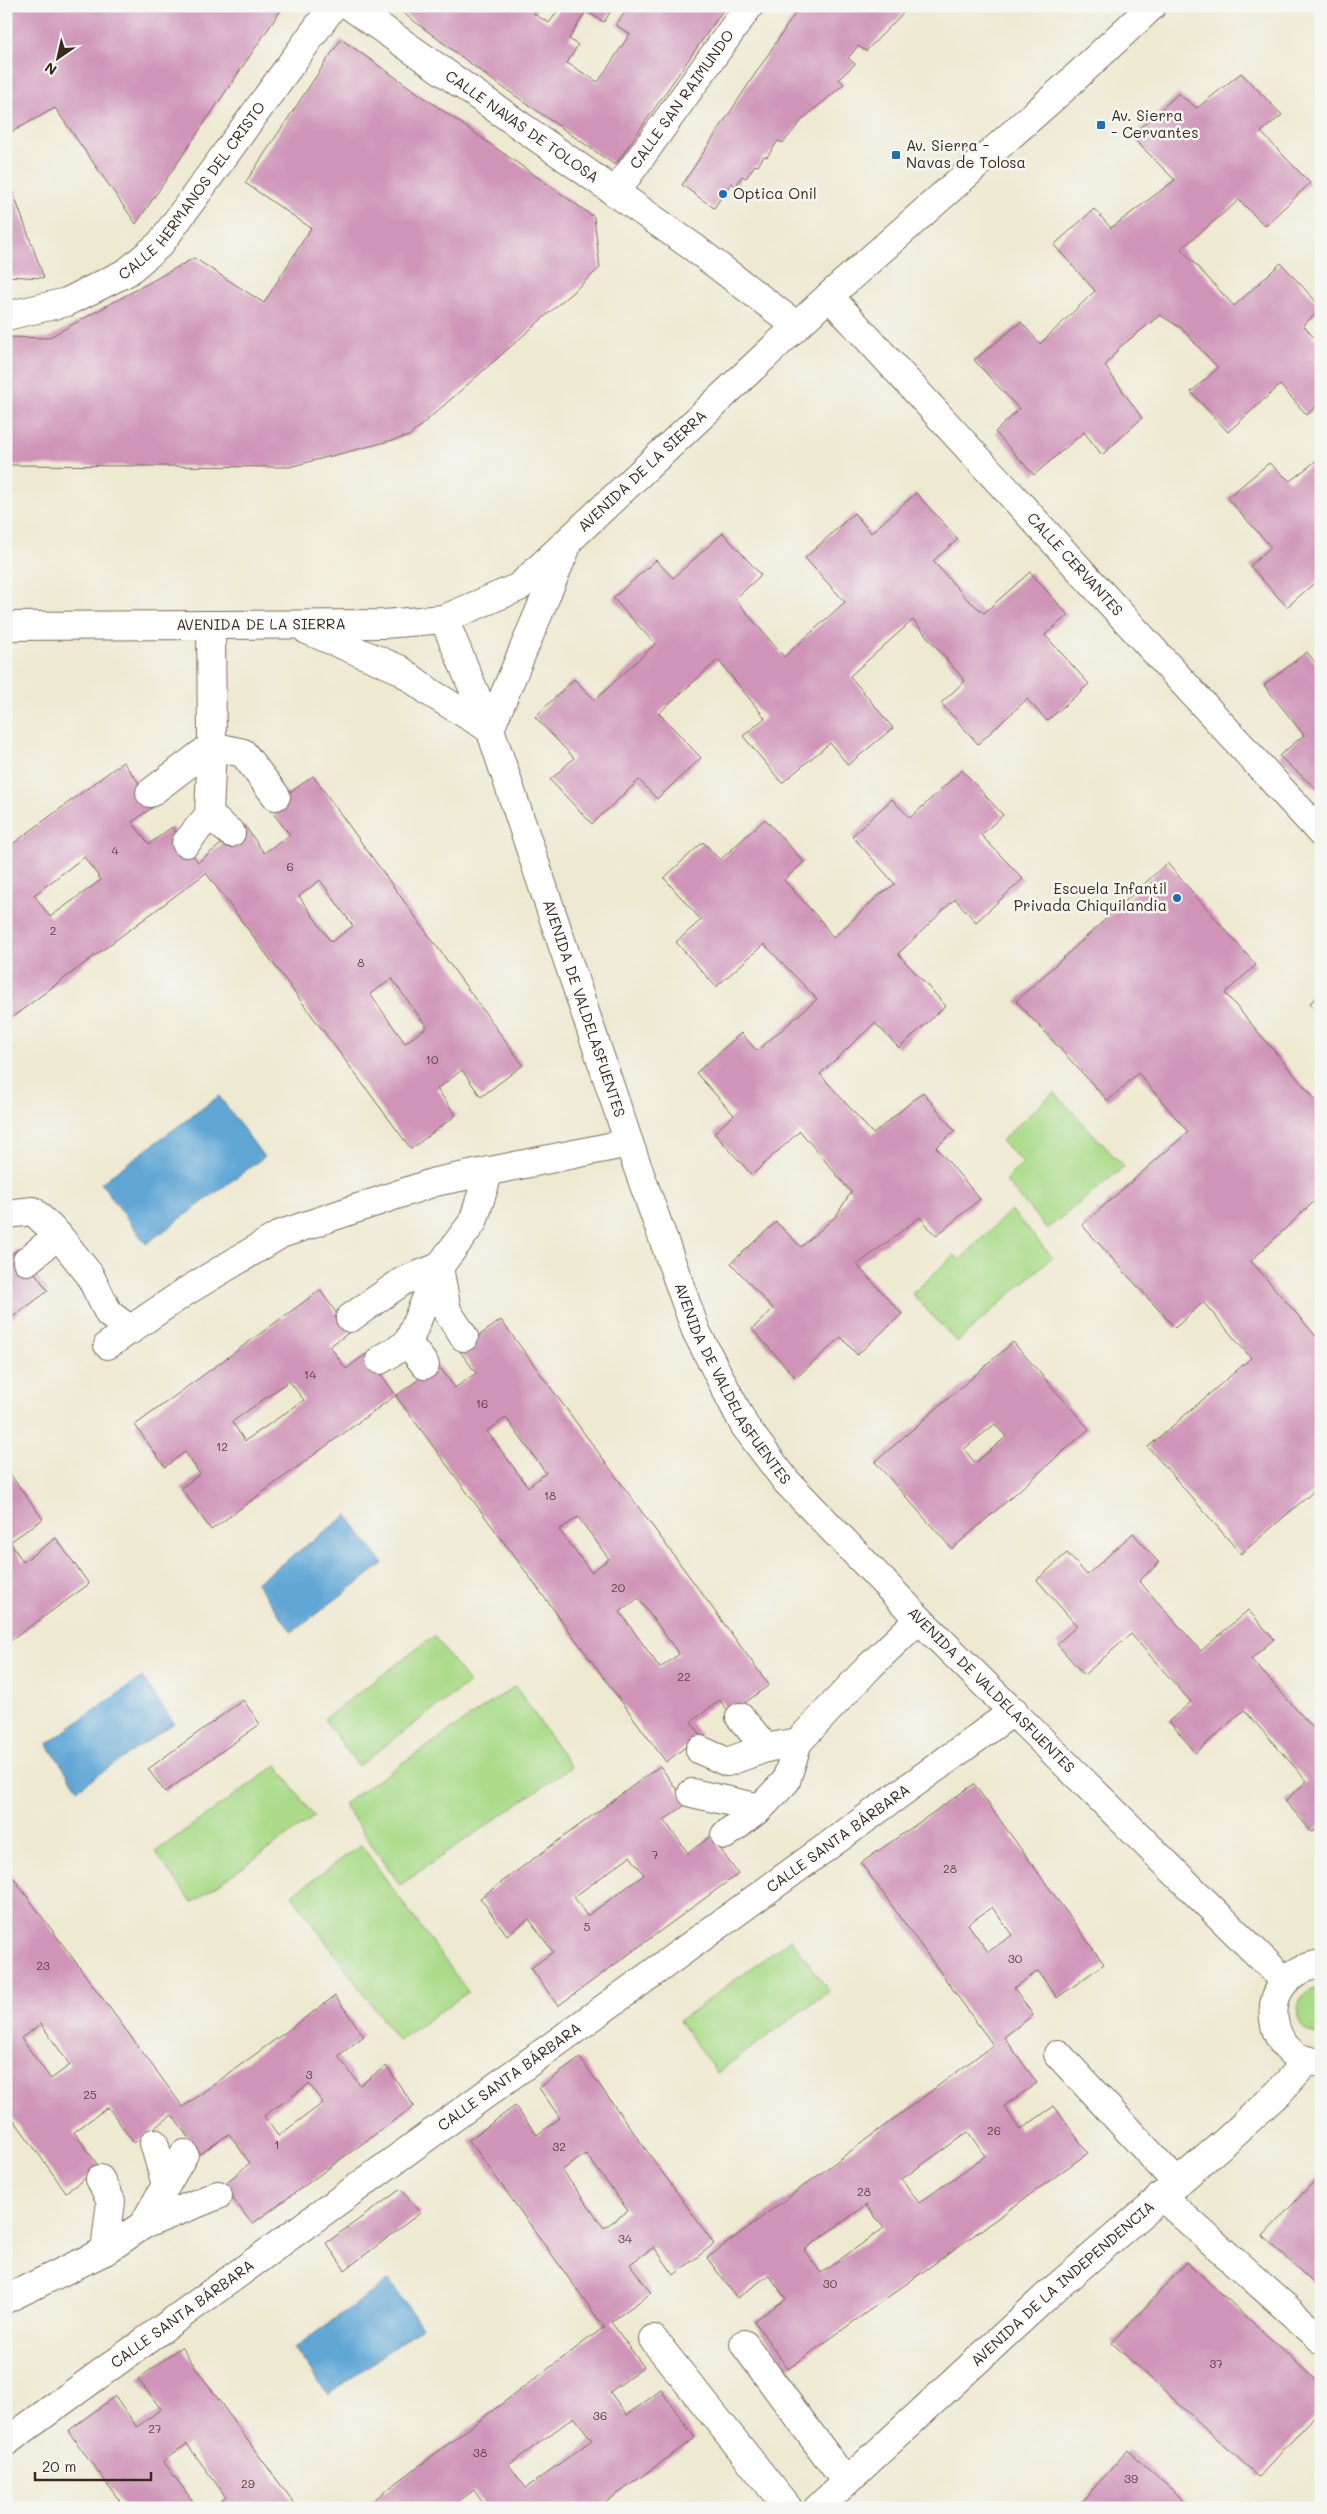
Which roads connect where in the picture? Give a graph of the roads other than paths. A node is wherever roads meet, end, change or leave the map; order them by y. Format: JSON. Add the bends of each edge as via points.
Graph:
{"nodes":[{"id":1,"x":333,"y":6,"type":"edge"},
{"id":2,"x":350,"y":6,"type":"edge"},
{"id":3,"x":749,"y":6,"type":"edge"},
{"id":4,"x":1152,"y":6,"type":"edge"},
{"id":5,"x":615,"y":193,"type":"junction"},
{"id":6,"x":829,"y":296,"type":"junction"},
{"id":7,"x":6,"y":316,"type":"edge"},
{"id":8,"x":798,"y":326,"type":"junction"},
{"id":9,"x":572,"y":536,"type":"junction"},
{"id":10,"x":444,"y":619,"type":"junction"},
{"id":11,"x":211,"y":625,"type":"junction"},
{"id":12,"x":297,"y":625,"type":"junction"},
{"id":13,"x":6,"y":626,"type":"edge"},
{"id":14,"x":490,"y":729,"type":"junction"},
{"id":15,"x":212,"y":746,"type":"junction"},
{"id":16,"x":150,"y":793,"type":"dead end"},
{"id":17,"x":276,"y":796,"type":"dead end"},
{"id":18,"x":209,"y":815,"type":"junction"},
{"id":19,"x":231,"y":833,"type":"dead end"},
{"id":20,"x":1321,"y":833,"type":"edge"},
{"id":21,"x":186,"y":844,"type":"dead end"},
{"id":22,"x":630,"y":1143,"type":"junction"},
{"id":23,"x":488,"y":1171,"type":"junction"},
{"id":24,"x":6,"y":1214,"type":"edge"},
{"id":25,"x":58,"y":1235,"type":"junction"},
{"id":26,"x":27,"y":1260,"type":"dead end"},
{"id":27,"x":439,"y":1267,"type":"junction"},
{"id":28,"x":350,"y":1318,"type":"dead end"},
{"id":29,"x":131,"y":1330,"type":"junction"},
{"id":30,"x":464,"y":1337,"type":"dead end"},
{"id":31,"x":408,"y":1343,"type":"junction"},
{"id":32,"x":108,"y":1345,"type":"dead end"},
{"id":33,"x":380,"y":1360,"type":"dead end"},
{"id":34,"x":424,"y":1365,"type":"dead end"},
{"id":35,"x":918,"y":1620,"type":"junction"},
{"id":36,"x":1014,"y":1711,"type":"junction"},
{"id":37,"x":740,"y":1717,"type":"dead end"},
{"id":38,"x":798,"y":1742,"type":"junction"},
{"id":39,"x":766,"y":1748,"type":"junction"},
{"id":40,"x":700,"y":1750,"type":"dead end"},
{"id":41,"x":692,"y":1793,"type":"dead end"},
{"id":42,"x":760,"y":1808,"type":"junction"},
{"id":43,"x":725,"y":1834,"type":"dead end"},
{"id":44,"x":1321,"y":1964,"type":"edge"},
{"id":45,"x":1285,"y":1981,"type":"junction"},
{"id":46,"x":1058,"y":2054,"type":"dead end"},
{"id":47,"x":1314,"y":2061,"type":"edge"},
{"id":48,"x":154,"y":2143,"type":"dead end"},
{"id":49,"x":184,"y":2154,"type":"dead end"},
{"id":50,"x":100,"y":2180,"type":"dead end"},
{"id":51,"x":166,"y":2185,"type":"junction"},
{"id":52,"x":1169,"y":2189,"type":"junction"},
{"id":53,"x":218,"y":2195,"type":"dead end"},
{"id":54,"x":143,"y":2225,"type":"junction"},
{"id":55,"x":105,"y":2251,"type":"junction"},
{"id":56,"x":6,"y":2298,"type":"edge"},
{"id":57,"x":1321,"y":2339,"type":"edge"},
{"id":58,"x":653,"y":2340,"type":"dead end"},
{"id":59,"x":744,"y":2344,"type":"dead end"},
{"id":60,"x":6,"y":2442,"type":"edge"},
{"id":61,"x":846,"y":2482,"type":"junction"},
{"id":62,"x":788,"y":2508,"type":"edge"},
{"id":63,"x":818,"y":2508,"type":"edge"}],
"edges":[{"from":1,"to":7,"type":"street","name":"CALLE HERMANOS DEL CRISTO","via":[[160,244],[127,272],[67,302]]},
{"from":2,"to":5,"type":"street","name":"CALLE NAVAS DE TOLOSA"},
{"from":3,"to":5,"type":"street","name":"CALLE SAN RAIMUNDO"},
{"from":4,"to":6,"type":"street","name":"AVENIDA DE LA SIERRA","via":[[1049,102]]},
{"from":5,"to":8,"type":"street","name":"CALLE NAVAS DE TOLOSA"},
{"from":6,"to":8,"type":"street","name":"AVENIDA DE LA SIERRA"},
{"from":6,"to":20,"type":"street","name":"CALLE CERVANTES"},
{"from":8,"to":9,"type":"street","name":"AVENIDA DE LA SIERRA"},
{"from":9,"to":10,"type":"street","name":"AVENIDA DE LA SIERRA","via":[[519,587]]},
{"from":9,"to":14,"type":"street"},
{"from":10,"to":12,"type":"street","name":"AVENIDA DE LA SIERRA","via":[[384,624]]},
{"from":10,"to":14,"type":"street","name":"AVENIDA DE VALDELASFUENTES"},
{"from":11,"to":12,"type":"street","name":"AVENIDA DE LA SIERRA"},
{"from":11,"to":13,"type":"street","name":"AVENIDA DE LA SIERRA"},
{"from":11,"to":15,"type":"street"},
{"from":12,"to":14,"type":"street","via":[[399,669]]},
{"from":14,"to":22,"type":"street","name":"AVENIDA DE VALDELASFUENTES"},
{"from":15,"to":16,"type":"street"},
{"from":15,"to":17,"type":"street","via":[[243,753]]},
{"from":15,"to":18,"type":"street"},
{"from":18,"to":19,"type":"street"},
{"from":18,"to":21,"type":"street"},
{"from":22,"to":23,"type":"street"},
{"from":22,"to":35,"type":"street","name":"AVENIDA DE VALDELASFUENTES","via":[[696,1331],[744,1425],[786,1481]]},
{"from":23,"to":27,"type":"street","via":[[472,1222]]},
{"from":23,"to":29,"type":"street","via":[[435,1182],[281,1234],[185,1292]]},
{"from":24,"to":25,"type":"street","via":[[32,1211]]},
{"from":25,"to":26,"type":"street"},
{"from":25,"to":29,"type":"street","via":[[89,1274],[109,1314]]},
{"from":27,"to":28,"type":"street","via":[[404,1282]]},
{"from":27,"to":30,"type":"street","via":[[447,1311]]},
{"from":27,"to":31,"type":"street"},
{"from":29,"to":32,"type":"street"},
{"from":31,"to":33,"type":"street"},
{"from":31,"to":34,"type":"street"},
{"from":35,"to":36,"type":"street","name":"AVENIDA DE VALDELASFUENTES"},
{"from":35,"to":38,"type":"street"},
{"from":36,"to":45,"type":"street","name":"AVENIDA DE VALDELASFUENTES"},
{"from":36,"to":60,"type":"street","name":"CALLE SANTA BÁRBARA"},
{"from":37,"to":39,"type":"street"},
{"from":38,"to":39,"type":"street"},
{"from":38,"to":42,"type":"street","via":[[786,1781]]},
{"from":39,"to":40,"type":"street","via":[[727,1762]]},
{"from":41,"to":42,"type":"street"},
{"from":42,"to":43,"type":"street"},
{"from":44,"to":45,"type":"street","via":[[1301,1969]]},
{"from":45,"to":47,"type":"street","via":[[1274,2001],[1276,2031],[1288,2048]]},
{"from":46,"to":52,"type":"street"},
{"from":47,"to":52,"type":"street","name":"AVENIDA DE LA INDEPENDENCIA"},
{"from":48,"to":51,"type":"street"},
{"from":49,"to":51,"type":"street"},
{"from":50,"to":55,"type":"street","via":[[111,2201]]},
{"from":51,"to":54,"type":"street"},
{"from":52,"to":57,"type":"street"},
{"from":52,"to":61,"type":"street","name":"AVENIDA DE LA INDEPENDENCIA","via":[[1051,2292]]},
{"from":53,"to":54,"type":"street"},
{"from":54,"to":55,"type":"street"},
{"from":55,"to":56,"type":"street"},
{"from":58,"to":62,"type":"street"},
{"from":59,"to":61,"type":"street"},
{"from":61,"to":63,"type":"street","name":"AVENIDA DE LA INDEPENDENCIA"}]}
